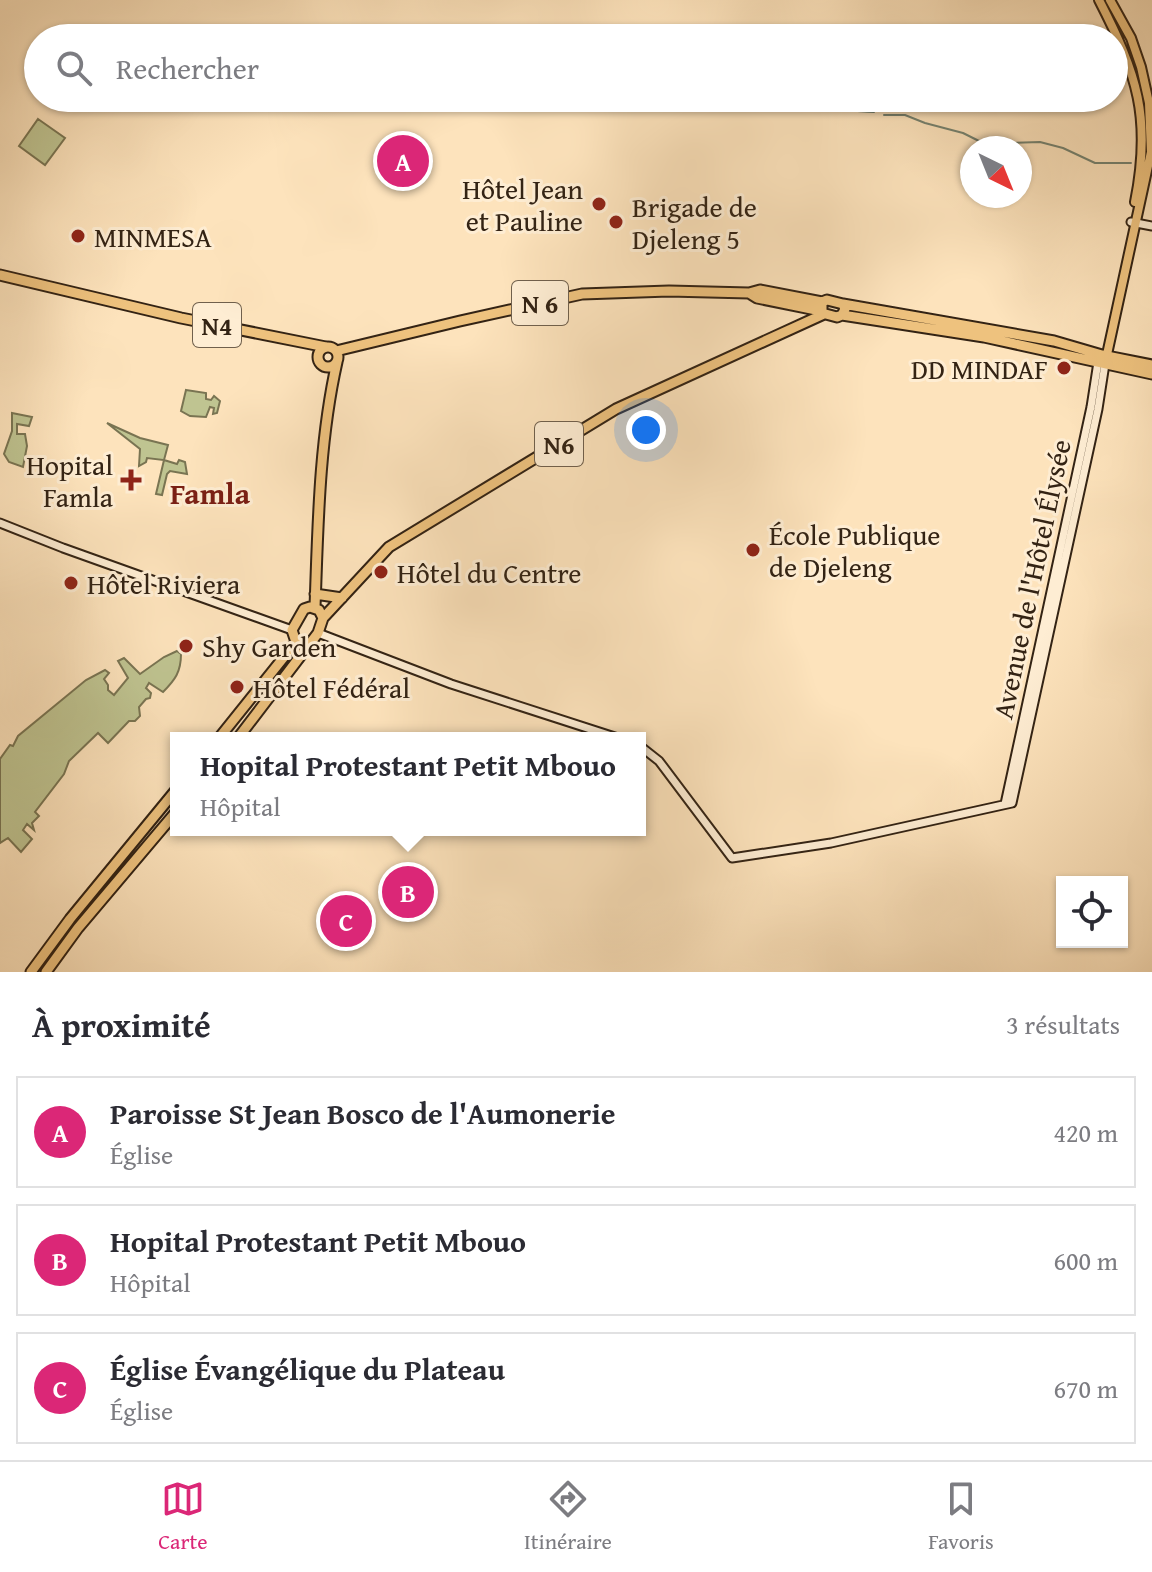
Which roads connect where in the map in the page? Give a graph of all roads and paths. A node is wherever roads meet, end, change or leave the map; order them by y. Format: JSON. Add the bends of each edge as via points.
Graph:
{"nodes":[{"id":1,"x":1099,"y":0,"type":"edge"},
{"id":2,"x":1110,"y":0,"type":"edge"},
{"id":3,"x":1110,"y":24,"type":"edge"},
{"id":4,"x":1123,"y":24,"type":"edge"},
{"id":5,"x":1128,"y":33,"type":"edge"},
{"id":6,"x":1128,"y":63,"type":"edge"},
{"id":7,"x":1133,"y":223,"type":"junction"},
{"id":8,"x":1152,"y":226,"type":"edge"},
{"id":9,"x":0,"y":278,"type":"edge"},
{"id":10,"x":822,"y":309,"type":"junction"},
{"id":11,"x":297,"y":342,"type":"junction"},
{"id":12,"x":326,"y":347,"type":"junction"},
{"id":13,"x":337,"y":356,"type":"junction"},
{"id":14,"x":1103,"y":359,"type":"junction"},
{"id":15,"x":320,"y":361,"type":"junction"},
{"id":16,"x":1152,"y":365,"type":"edge"},
{"id":17,"x":1152,"y":374,"type":"edge"},
{"id":18,"x":330,"y":396,"type":"junction"},
{"id":19,"x":0,"y":523,"type":"edge"},
{"id":20,"x":315,"y":594,"type":"junction"},
{"id":21,"x":342,"y":598,"type":"junction"},
{"id":22,"x":315,"y":607,"type":"junction"},
{"id":23,"x":323,"y":618,"type":"junction"},
{"id":24,"x":292,"y":630,"type":"junction"},
{"id":25,"x":318,"y":633,"type":"junction"},
{"id":26,"x":296,"y":642,"type":"junction"},
{"id":27,"x":308,"y":645,"type":"junction"},
{"id":28,"x":265,"y":683,"type":"junction"},
{"id":29,"x":275,"y":690,"type":"junction"},
{"id":30,"x":224,"y":732,"type":"edge"},
{"id":31,"x":243,"y":732,"type":"edge"},
{"id":32,"x":599,"y":732,"type":"edge"},
{"id":33,"x":646,"y":751,"type":"edge"},
{"id":34,"x":170,"y":797,"type":"edge"},
{"id":35,"x":170,"y":819,"type":"edge"},
{"id":36,"x":136,"y":839,"type":"junction"},
{"id":37,"x":146,"y":847,"type":"junction"},
{"id":38,"x":91,"y":893,"type":"junction"},
{"id":39,"x":101,"y":900,"type":"junction"},
{"id":40,"x":31,"y":972,"type":"edge"},
{"id":41,"x":46,"y":972,"type":"edge"}],
"edges":[{"from":1,"to":3,"type":"main road"},
{"from":2,"to":4,"type":"main road"},
{"from":5,"to":7,"type":"main road","via":[[1149,103],[1151,152]]},
{"from":6,"to":7,"type":"main road","via":[[1141,102],[1144,153]]},
{"from":7,"to":8,"type":"street"},
{"from":7,"to":14,"type":"main road"},
{"from":9,"to":11,"type":"highway","number":"N4"},
{"from":10,"to":13,"type":"highway","number":"N 6","via":[[760,290],[582,294]]},
{"from":10,"to":14,"type":"highway","via":[[1036,342]]},
{"from":10,"to":21,"type":"highway","number":"N6","via":[[616,409],[389,547]]},
{"from":11,"to":12,"type":"highway","number":"N4"},
{"from":11,"to":15,"type":"highway","number":"N4"},
{"from":12,"to":13,"type":"highway"},
{"from":12,"to":15,"type":"highway"},
{"from":13,"to":15,"type":"highway","via":[[332,367]]},
{"from":13,"to":18,"type":"highway"},
{"from":14,"to":16,"type":"highway"},
{"from":14,"to":17,"type":"highway"},
{"from":14,"to":33,"type":"street","name":"Avenue de l'Hôtel Élysée","via":[[1009,804],[831,843],[732,858]]},
{"from":15,"to":18,"type":"highway"},
{"from":18,"to":20,"type":"highway"},
{"from":19,"to":24,"type":"street"},
{"from":20,"to":21,"type":"highway"},
{"from":20,"to":22,"type":"highway"},
{"from":21,"to":23,"type":"highway","number":"N6"},
{"from":22,"to":23,"type":"highway"},
{"from":22,"to":24,"type":"highway","via":[[304,609]]},
{"from":23,"to":25,"type":"highway"},
{"from":24,"to":26,"type":"highway"},
{"from":25,"to":27,"type":"highway"},
{"from":25,"to":32,"type":"street"},
{"from":26,"to":27,"type":"highway"},
{"from":26,"to":28,"type":"highway"},
{"from":27,"to":29,"type":"highway"},
{"from":28,"to":29,"type":"highway"},
{"from":28,"to":30,"type":"highway"},
{"from":29,"to":31,"type":"highway"},
{"from":34,"to":36,"type":"highway"},
{"from":35,"to":37,"type":"highway"},
{"from":36,"to":37,"type":"highway"},
{"from":36,"to":38,"type":"highway"},
{"from":37,"to":39,"type":"highway"},
{"from":38,"to":39,"type":"highway"},
{"from":38,"to":40,"type":"highway"},
{"from":39,"to":41,"type":"highway"}]}
